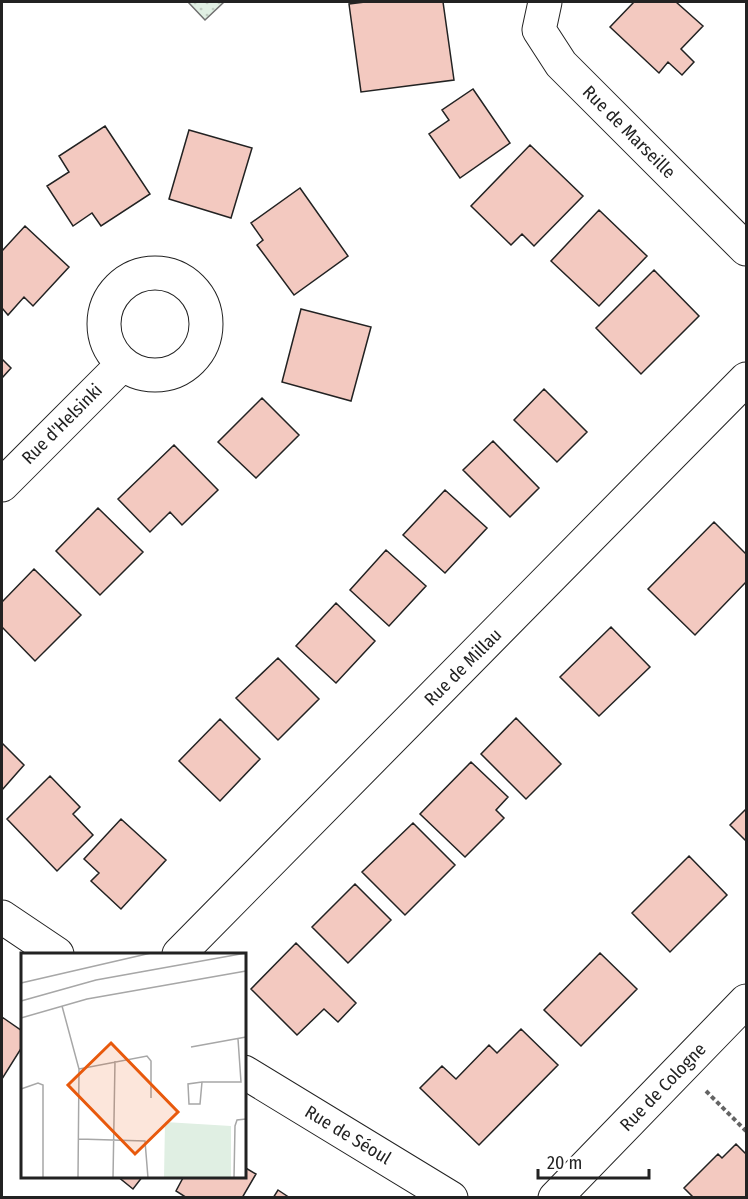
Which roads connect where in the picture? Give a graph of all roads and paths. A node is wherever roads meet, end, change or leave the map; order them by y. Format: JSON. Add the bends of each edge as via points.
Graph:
{"nodes":[{"id":1,"x":545,"y":2,"type":"edge"},
{"id":2,"x":747,"y":249,"type":"edge"},
{"id":3,"x":123,"y":364,"type":"dead end"},
{"id":4,"x":747,"y":379,"type":"edge"},
{"id":5,"x":2,"y":485,"type":"edge"},
{"id":6,"x":2,"y":917,"type":"edge"},
{"id":7,"x":56,"y":953,"type":"edge"},
{"id":8,"x":180,"y":953,"type":"edge"},
{"id":9,"x":747,"y":1001,"type":"edge"},
{"id":10,"x":682,"y":1068,"type":"junction"},
{"id":11,"x":246,"y":1073,"type":"edge"},
{"id":12,"x":747,"y":1131,"type":"edge"},
{"id":13,"x":451,"y":1197,"type":"edge"},
{"id":14,"x":555,"y":1197,"type":"edge"}],
"edges":[{"from":1,"to":2,"type":"street","name":"Rue de Marseille","via":[[539,30],[561,64]]},
{"from":3,"to":5,"type":"street","name":"Rue d'Helsinki"},
{"from":4,"to":8,"type":"street","name":"Rue de Millau"},
{"from":6,"to":7,"type":"street"},
{"from":9,"to":10,"type":"street","name":"Rue de Cologne"},
{"from":10,"to":12,"type":"path"},
{"from":10,"to":14,"type":"street","name":"Rue de Cologne"},
{"from":11,"to":13,"type":"street","name":"Rue de Séoul"}]}
